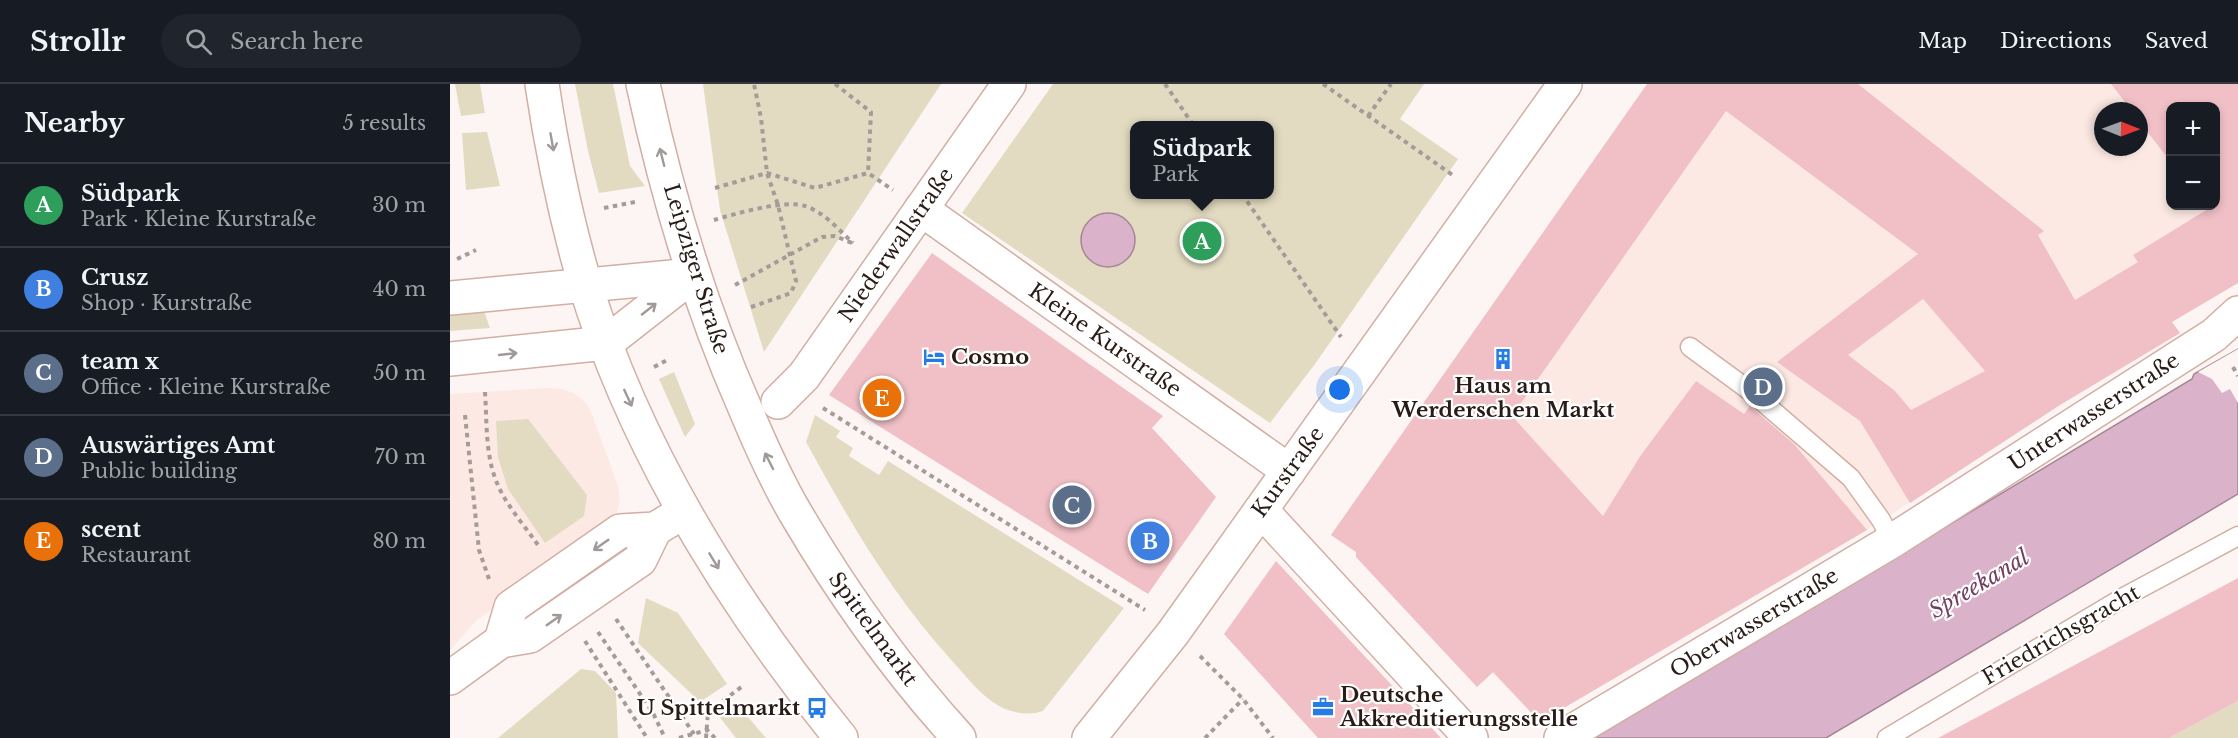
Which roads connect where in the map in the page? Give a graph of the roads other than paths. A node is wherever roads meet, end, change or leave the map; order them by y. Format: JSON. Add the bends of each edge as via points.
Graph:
{"nodes":[{"id":1,"x":542,"y":84,"type":"edge"},
{"id":2,"x":643,"y":84,"type":"edge"},
{"id":3,"x":1009,"y":84,"type":"edge"},
{"id":4,"x":1565,"y":84,"type":"edge"},
{"id":5,"x":910,"y":201,"type":"junction"},
{"id":6,"x":693,"y":274,"type":"junction"},
{"id":7,"x":585,"y":284,"type":"junction"},
{"id":8,"x":450,"y":298,"type":"edge"},
{"id":9,"x":2238,"y":313,"type":"edge"},
{"id":10,"x":606,"y":344,"type":"junction"},
{"id":11,"x":1690,"y":347,"type":"dead end"},
{"id":12,"x":450,"y":359,"type":"edge"},
{"id":13,"x":778,"y":402,"type":"dead end"},
{"id":14,"x":1289,"y":471,"type":"junction"},
{"id":15,"x":1946,"y":507,"type":"joint"},
{"id":16,"x":684,"y":510,"type":"junction"},
{"id":17,"x":1261,"y":510,"type":"junction"},
{"id":18,"x":796,"y":513,"type":"joint"},
{"id":19,"x":2238,"y":536,"type":"edge"},
{"id":20,"x":1892,"y":541,"type":"junction"},
{"id":21,"x":450,"y":678,"type":"edge"},
{"id":22,"x":841,"y":738,"type":"edge"},
{"id":23,"x":959,"y":738,"type":"edge"},
{"id":24,"x":1089,"y":738,"type":"edge"},
{"id":25,"x":1471,"y":738,"type":"edge"},
{"id":26,"x":1561,"y":738,"type":"edge"},
{"id":27,"x":1887,"y":738,"type":"edge"}],
"edges":[{"from":1,"to":7,"type":"street","one_way":true,"via":[[561,189]]},
{"from":6,"to":2,"type":"street","name":"Leipziger Straße","one_way":true},
{"from":3,"to":5,"type":"street","name":"Niederwallstraße"},
{"from":4,"to":14,"type":"street","name":"Kurstraße"},
{"from":5,"to":13,"type":"street","name":"Niederwallstraße","via":[[804,376]]},
{"from":5,"to":14,"type":"street","name":"Kleine Kurstraße"},
{"from":6,"to":7,"type":"street"},
{"from":10,"to":6,"type":"street","one_way":true},
{"from":18,"to":6,"type":"street","name":"Leipziger Straße","one_way":true,"via":[[726,365]]},
{"from":7,"to":8,"type":"street"},
{"from":7,"to":10,"type":"street"},
{"from":9,"to":15,"type":"street","name":"Unterwasserstraße","via":[[2214,335]]},
{"from":12,"to":10,"type":"street","one_way":true},
{"from":10,"to":16,"type":"street","one_way":true,"via":[[627,396]]},
{"from":11,"to":20,"type":"lane","via":[[1750,391],[1851,478]]},
{"from":14,"to":17,"type":"street","name":"Kurstraße"},
{"from":15,"to":20,"type":"street","name":"Oberwasserstraße"},
{"from":16,"to":21,"type":"street","via":[[655,529],[640,560],[530,636],[501,641]]},
{"from":16,"to":22,"type":"street","one_way":true,"via":[[760,631]]},
{"from":17,"to":24,"type":"street","name":"Kurstraße","via":[[1173,633]]},
{"from":17,"to":25,"type":"street"},
{"from":18,"to":23,"type":"street","name":"Spittelmarkt","via":[[868,626]]},
{"from":19,"to":27,"type":"lane","name":"Friedrichsgracht","via":[[2124,597]]},
{"from":20,"to":26,"type":"street","name":"Oberwasserstraße"}]}
